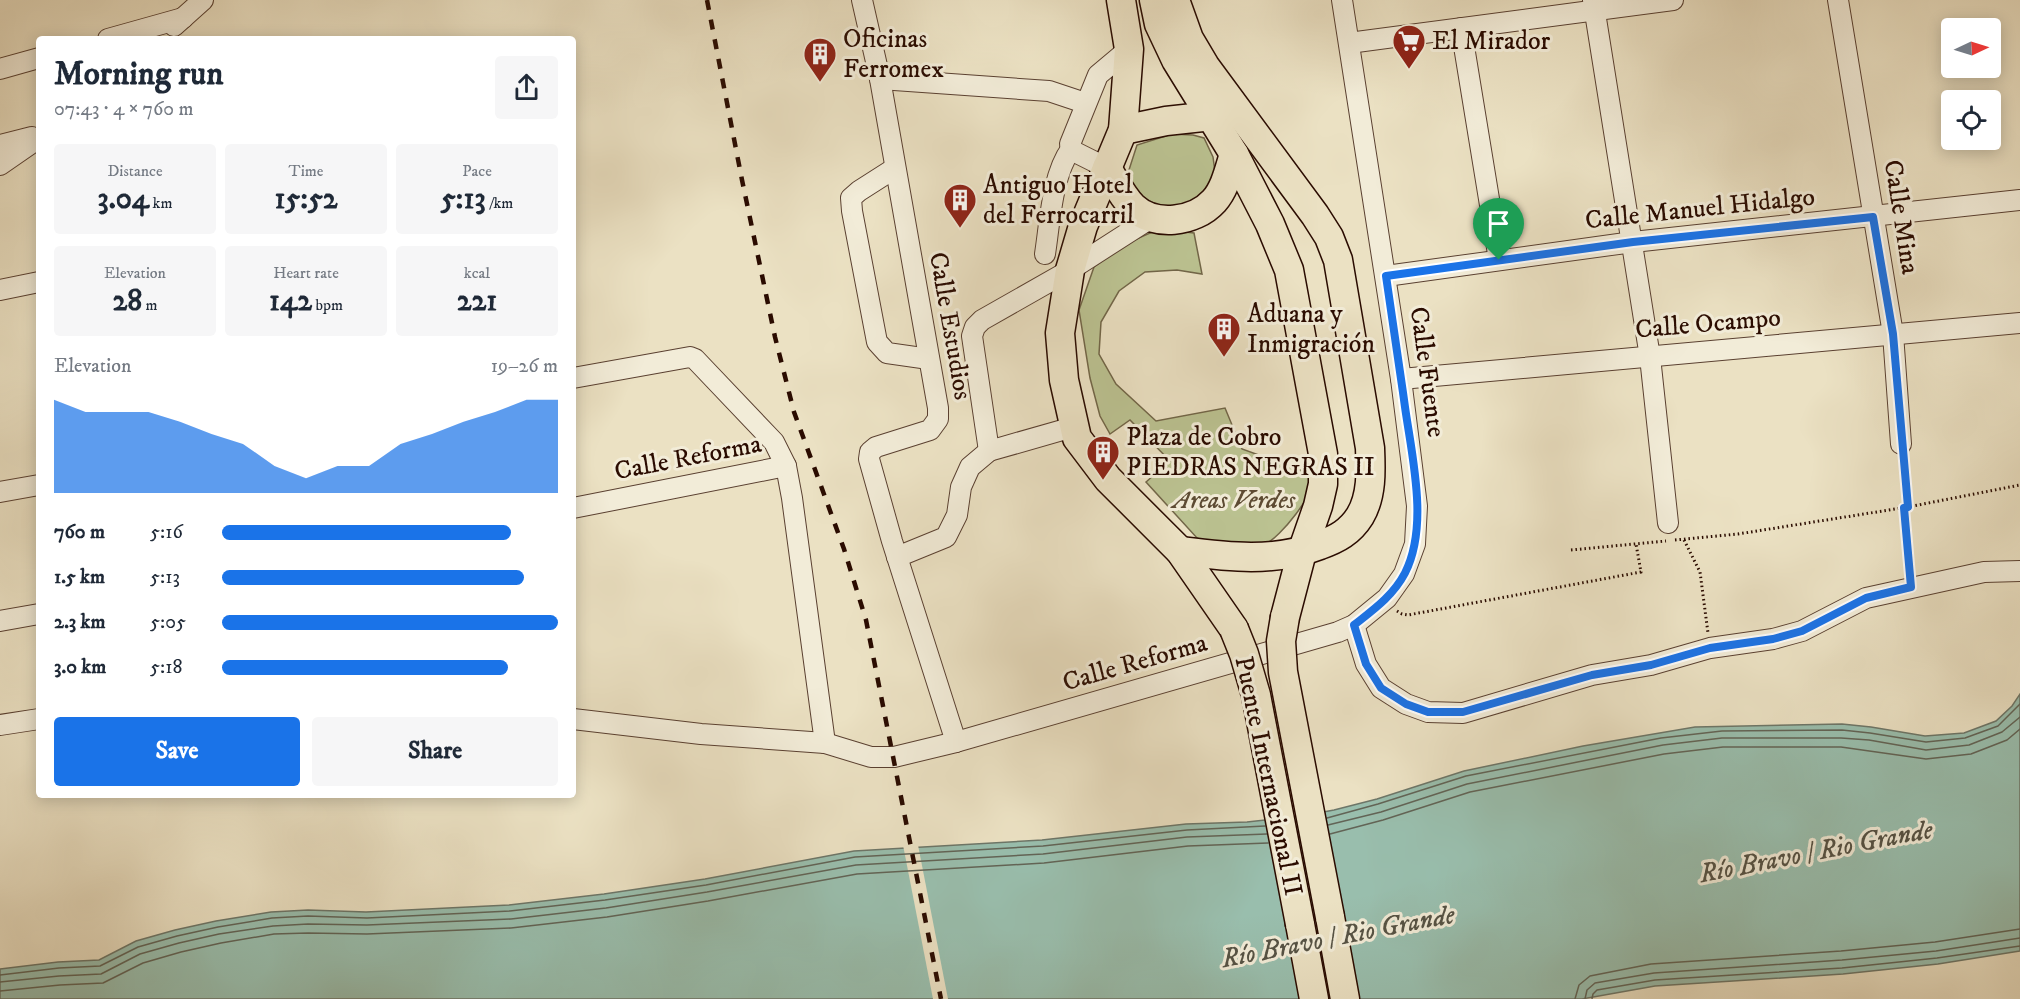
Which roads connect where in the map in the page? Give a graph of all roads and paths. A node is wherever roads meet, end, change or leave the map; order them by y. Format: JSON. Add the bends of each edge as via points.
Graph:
{"nodes":[{"id":1,"x":203,"y":0,"type":"edge"},
{"id":2,"x":862,"y":0,"type":"edge"},
{"id":3,"x":1121,"y":0,"type":"edge"},
{"id":4,"x":1154,"y":0,"type":"edge"},
{"id":5,"x":1175,"y":0,"type":"edge"},
{"id":6,"x":1342,"y":0,"type":"edge"},
{"id":7,"x":1673,"y":0,"type":"edge"},
{"id":8,"x":1838,"y":0,"type":"edge"},
{"id":9,"x":1594,"y":5,"type":"edge"},
{"id":10,"x":183,"y":18,"type":"junction"},
{"id":11,"x":1461,"y":28,"type":"junction"},
{"id":12,"x":119,"y":36,"type":"edge"},
{"id":13,"x":162,"y":36,"type":"edge"},
{"id":14,"x":1349,"y":44,"type":"junction"},
{"id":15,"x":1129,"y":50,"type":"junction"},
{"id":16,"x":36,"y":59,"type":"edge"},
{"id":17,"x":0,"y":69,"type":"edge"},
{"id":18,"x":880,"y":79,"type":"junction"},
{"id":19,"x":1085,"y":103,"type":"junction"},
{"id":20,"x":1212,"y":116,"type":"junction"},
{"id":21,"x":1123,"y":130,"type":"junction"},
{"id":22,"x":36,"y":138,"type":"edge"},
{"id":23,"x":36,"y":139,"type":"edge"},
{"id":24,"x":0,"y":145,"type":"edge"},
{"id":25,"x":1071,"y":149,"type":"junction"},
{"id":26,"x":1234,"y":154,"type":"junction"},
{"id":27,"x":0,"y":165,"type":"edge"},
{"id":28,"x":895,"y":168,"type":"junction"},
{"id":29,"x":1107,"y":168,"type":"junction"},
{"id":30,"x":2020,"y":200,"type":"edge"},
{"id":31,"x":1873,"y":217,"type":"junction"},
{"id":32,"x":1151,"y":218,"type":"junction"},
{"id":33,"x":1633,"y":242,"type":"junction"},
{"id":34,"x":1045,"y":254,"type":"dead end"},
{"id":35,"x":1499,"y":260,"type":"junction"},
{"id":36,"x":1070,"y":270,"type":"junction"},
{"id":37,"x":1386,"y":276,"type":"junction"},
{"id":38,"x":36,"y":283,"type":"edge"},
{"id":39,"x":0,"y":290,"type":"edge"},
{"id":40,"x":2020,"y":323,"type":"edge"},
{"id":41,"x":1893,"y":334,"type":"junction"},
{"id":42,"x":1650,"y":357,"type":"junction"},
{"id":43,"x":929,"y":359,"type":"junction"},
{"id":44,"x":576,"y":377,"type":"edge"},
{"id":45,"x":1401,"y":379,"type":"junction"},
{"id":46,"x":1073,"y":426,"type":"junction"},
{"id":47,"x":1901,"y":444,"type":"joint"},
{"id":48,"x":988,"y":451,"type":"junction"},
{"id":49,"x":786,"y":466,"type":"junction"},
{"id":50,"x":2020,"y":485,"type":"edge"},
{"id":51,"x":36,"y":486,"type":"edge"},
{"id":52,"x":0,"y":492,"type":"edge"},
{"id":53,"x":576,"y":507,"type":"edge"},
{"id":54,"x":1906,"y":508,"type":"junction"},
{"id":55,"x":1668,"y":523,"type":"dead end"},
{"id":56,"x":1684,"y":540,"type":"junction"},
{"id":57,"x":1636,"y":544,"type":"junction"},
{"id":58,"x":1571,"y":550,"type":"dead end"},
{"id":59,"x":1180,"y":551,"type":"junction"},
{"id":60,"x":1302,"y":552,"type":"junction"},
{"id":61,"x":897,"y":557,"type":"junction"},
{"id":62,"x":2020,"y":571,"type":"edge"},
{"id":63,"x":1404,"y":574,"type":"joint"},
{"id":64,"x":1911,"y":587,"type":"junction"},
{"id":65,"x":1387,"y":598,"type":"junction"},
{"id":66,"x":36,"y":615,"type":"edge"},
{"id":67,"x":0,"y":621,"type":"edge"},
{"id":68,"x":1354,"y":625,"type":"junction"},
{"id":69,"x":1710,"y":648,"type":"junction"},
{"id":70,"x":36,"y":719,"type":"edge"},
{"id":71,"x":576,"y":719,"type":"edge"},
{"id":72,"x":0,"y":725,"type":"edge"},
{"id":73,"x":956,"y":742,"type":"junction"},
{"id":74,"x":825,"y":743,"type":"junction"},
{"id":75,"x":1314,"y":999,"type":"edge"},
{"id":76,"x":1345,"y":999,"type":"edge"}],
"edges":[{"from":1,"to":10,"type":"street"},
{"from":2,"to":18,"type":"street","name":"Calle Estudios"},
{"from":3,"to":15,"type":"highway"},
{"from":4,"to":20,"type":"highway","via":[[1159,24],[1176,60]]},
{"from":5,"to":60,"type":"highway","via":[[1189,39],[1205,66],[1315,215],[1338,260],[1371,474],[1361,514],[1351,527],[1339,538]]},
{"from":6,"to":14,"type":"street","name":"Calle Fuente"},
{"from":7,"to":9,"type":"street"},
{"from":8,"to":31,"type":"street","name":"Calle Mina"},
{"from":9,"to":11,"type":"street"},
{"from":9,"to":33,"type":"street"},
{"from":10,"to":12,"type":"street"},
{"from":10,"to":13,"type":"street"},
{"from":11,"to":14,"type":"street"},
{"from":11,"to":35,"type":"street"},
{"from":14,"to":37,"type":"street","name":"Calle Fuente"},
{"from":15,"to":19,"type":"street","via":[[1101,70]]},
{"from":15,"to":21,"type":"highway"},
{"from":16,"to":17,"type":"street"},
{"from":18,"to":19,"type":"street","via":[[1049,91]]},
{"from":18,"to":28,"type":"street","name":"Calle Estudios"},
{"from":19,"to":25,"type":"street"},
{"from":20,"to":21,"type":"highway"},
{"from":20,"to":26,"type":"highway"},
{"from":21,"to":29,"type":"highway"},
{"from":22,"to":24,"type":"street"},
{"from":23,"to":27,"type":"street"},
{"from":25,"to":29,"type":"street"},
{"from":25,"to":34,"type":"street","via":[[1058,174]]},
{"from":26,"to":32,"type":"highway","via":[[1214,202],[1193,216]]},
{"from":26,"to":60,"type":"highway","name":"Puente Internacional II","via":[[1289,270],[1323,454],[1323,484]]},
{"from":28,"to":43,"type":"street","name":"Calle Estudios"},
{"from":28,"to":43,"type":"street","via":[[851,198],[852,211],[878,342],[887,353]]},
{"from":29,"to":32,"type":"highway","via":[[1134,207]]},
{"from":29,"to":36,"type":"highway","name":"Puente Internacional II"},
{"from":30,"to":31,"type":"street","name":"Calle Manuel Hidalgo"},
{"from":31,"to":33,"type":"street","name":"Calle Manuel Hidalgo"},
{"from":31,"to":41,"type":"street","name":"Calle Mina"},
{"from":32,"to":36,"type":"street"},
{"from":33,"to":35,"type":"street","name":"Calle Manuel Hidalgo"},
{"from":33,"to":42,"type":"street"},
{"from":35,"to":37,"type":"street","name":"Calle Manuel Hidalgo"},
{"from":36,"to":46,"type":"highway","name":"Puente Internacional II","via":[[1060,333]]},
{"from":36,"to":48,"type":"street","via":[[975,327],[972,336]]},
{"from":37,"to":45,"type":"street","name":"Calle Fuente"},
{"from":38,"to":39,"type":"street"},
{"from":40,"to":41,"type":"street","name":"Calle Ocampo"},
{"from":41,"to":42,"type":"street","name":"Calle Ocampo"},
{"from":41,"to":47,"type":"street","name":"Calle Mina"},
{"from":42,"to":45,"type":"street","name":"Calle Ocampo"},
{"from":42,"to":55,"type":"street"},
{"from":43,"to":61,"type":"street","name":"Calle Estudios","via":[[938,419],[930,430],[870,452]]},
{"from":44,"to":49,"type":"street","via":[[695,359],[774,442]]},
{"from":45,"to":63,"type":"street","name":"Calle Fuente","via":[[1417,506],[1415,544]]},
{"from":46,"to":48,"type":"street"},
{"from":46,"to":59,"type":"highway","name":"Puente Internacional II","via":[[1077,438],[1108,479]]},
{"from":47,"to":54,"type":"path"},
{"from":48,"to":61,"type":"street","via":[[970,467],[961,487],[957,515],[946,537]]},
{"from":49,"to":53,"type":"street","name":"Calle Reforma"},
{"from":49,"to":74,"type":"street","name":"Calle Reforma"},
{"from":50,"to":54,"type":"path"},
{"from":51,"to":52,"type":"street"},
{"from":54,"to":56,"type":"path"},
{"from":54,"to":64,"type":"path"},
{"from":56,"to":57,"type":"path"},
{"from":56,"to":69,"type":"path","via":[[1700,572]]},
{"from":57,"to":58,"type":"path"},
{"from":57,"to":65,"type":"path","via":[[1641,572],[1408,615],[1398,612]]},
{"from":59,"to":60,"type":"highway","via":[[1245,558]]},
{"from":59,"to":75,"type":"highway","name":"Puente Internacional II","bridge":true,"via":[[1234,629],[1244,654],[1256,695]]},
{"from":60,"to":76,"type":"highway","name":"Puente Internacional II","bridge":true,"via":[[1285,617],[1282,672]]},
{"from":61,"to":73,"type":"street","name":"Calle Estudios"},
{"from":62,"to":64,"type":"street","via":[[1984,572]]},
{"from":63,"to":65,"type":"street","name":"Calle Reforma"},
{"from":64,"to":69,"type":"street","via":[[1866,598],[1802,631]]},
{"from":65,"to":68,"type":"street","name":"Calle Reforma"},
{"from":66,"to":67,"type":"street"},
{"from":68,"to":69,"type":"street","via":[[1366,664],[1381,688],[1428,712],[1463,712],[1592,675],[1651,665]]},
{"from":68,"to":73,"type":"street","name":"Calle Reforma"},
{"from":70,"to":72,"type":"street"},
{"from":71,"to":74,"type":"street","name":"Calle Reforma"},
{"from":73,"to":74,"type":"street","name":"Calle Reforma","via":[[894,757],[871,757]]}]}
